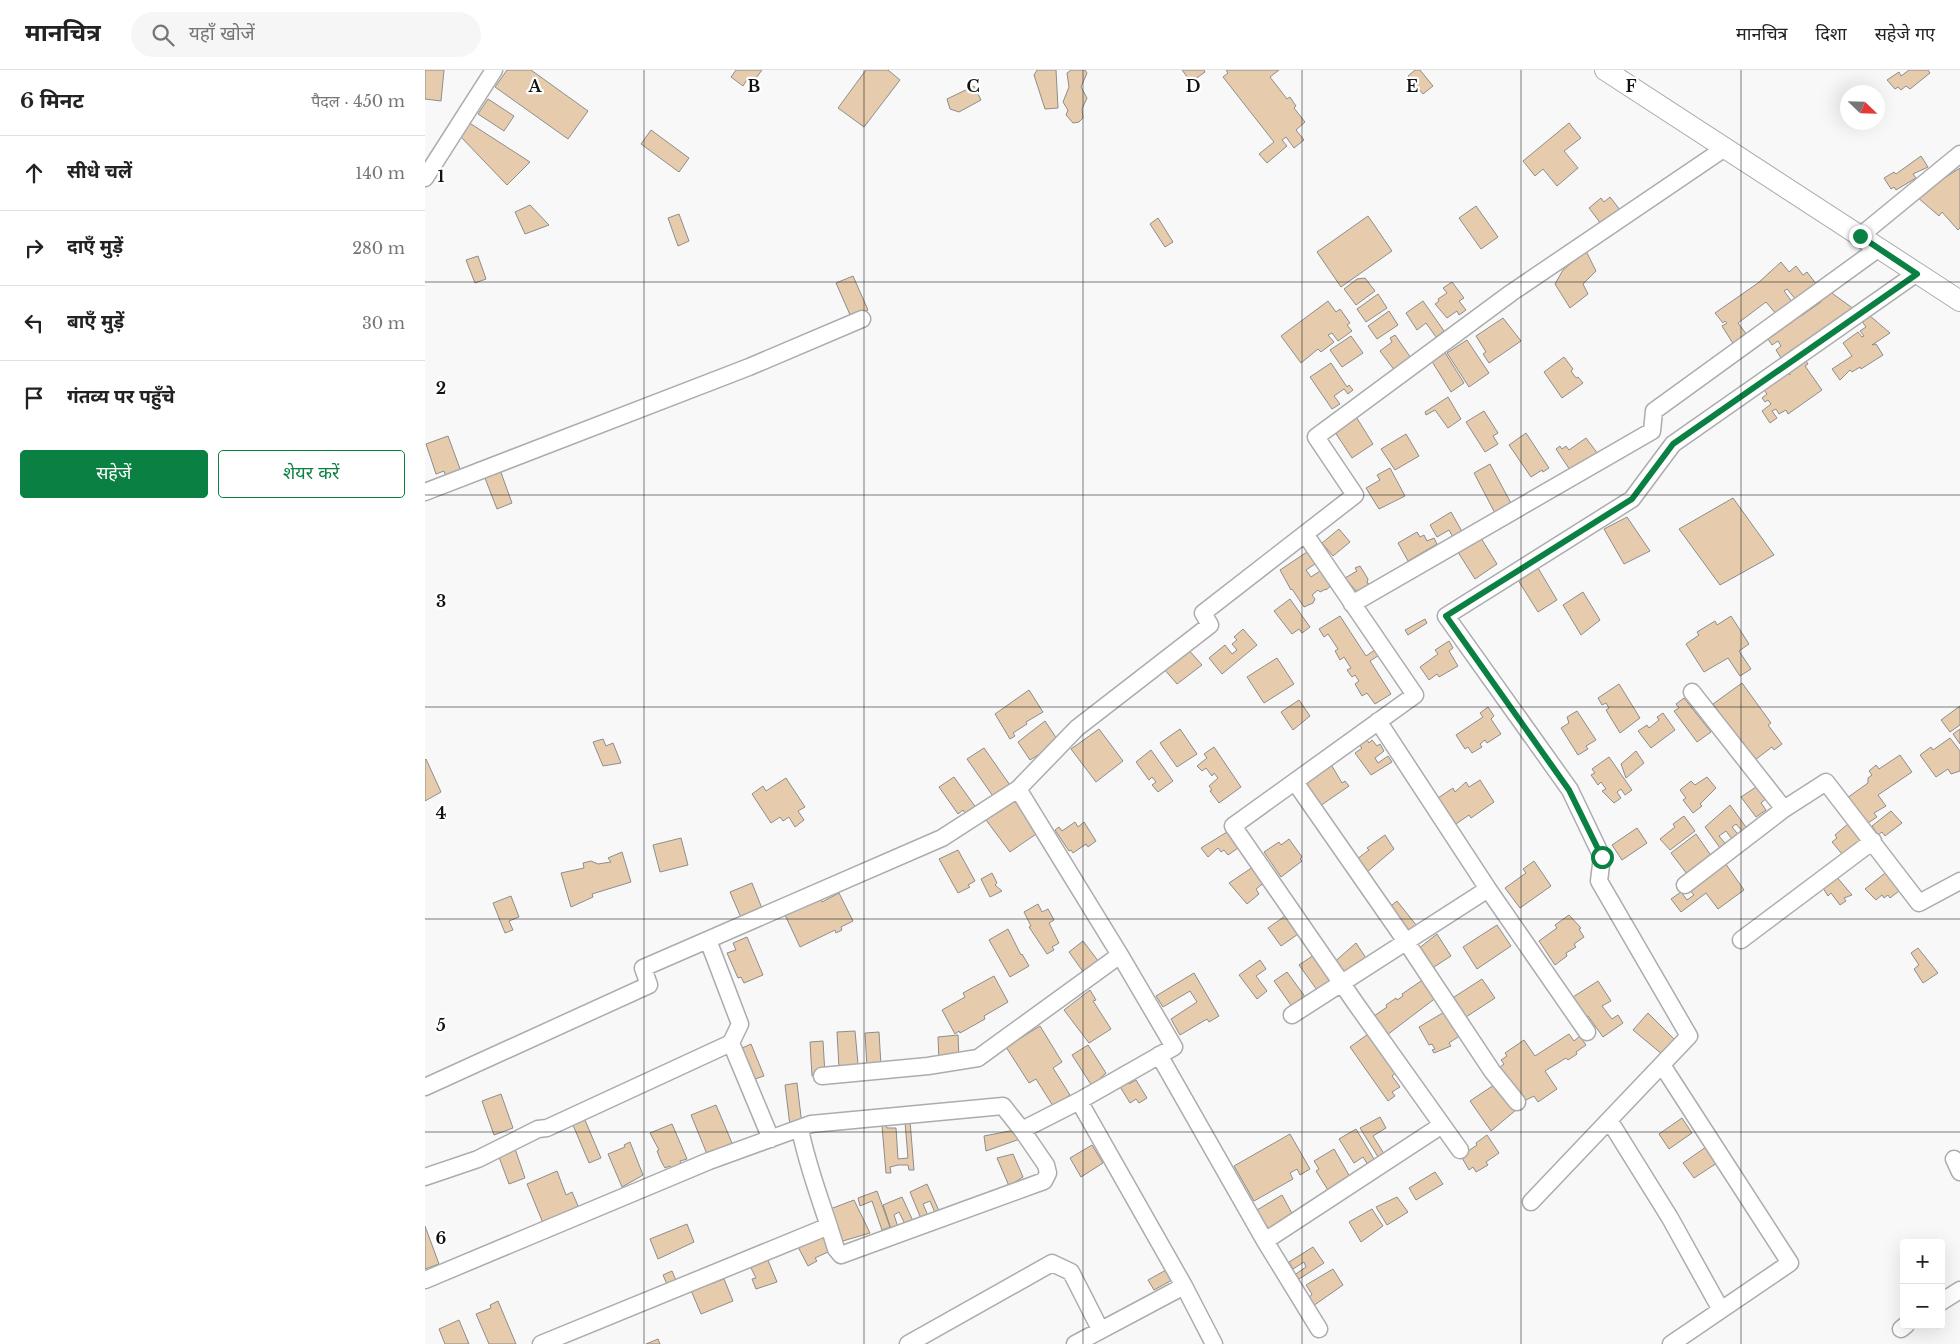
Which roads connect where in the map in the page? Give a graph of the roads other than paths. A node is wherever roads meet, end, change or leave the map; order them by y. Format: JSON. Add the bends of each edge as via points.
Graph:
{"nodes":[{"id":1,"x":494,"y":70,"type":"edge"},
{"id":2,"x":1605,"y":70,"type":"edge"},
{"id":3,"x":1725,"y":148,"type":"junction"},
{"id":4,"x":1960,"y":154,"type":"edge"},
{"id":5,"x":425,"y":178,"type":"edge"},
{"id":6,"x":1860,"y":236,"type":"junction"},
{"id":7,"x":1879,"y":248,"type":"junction"},
{"id":8,"x":1917,"y":274,"type":"junction"},
{"id":9,"x":1960,"y":301,"type":"edge"},
{"id":10,"x":862,"y":318,"type":"dead end"},
{"id":11,"x":425,"y":492,"type":"edge"},
{"id":12,"x":1305,"y":534,"type":"junction"},
{"id":13,"x":1352,"y":604,"type":"junction"},
{"id":14,"x":1692,"y":692,"type":"dead end"},
{"id":15,"x":1378,"y":721,"type":"junction"},
{"id":16,"x":1295,"y":782,"type":"junction"},
{"id":17,"x":1018,"y":789,"type":"junction"},
{"id":18,"x":1784,"y":809,"type":"junction"},
{"id":19,"x":1873,"y":841,"type":"junction"},
{"id":20,"x":1960,"y":881,"type":"edge"},
{"id":21,"x":1685,"y":885,"type":"dead end"},
{"id":22,"x":1488,"y":889,"type":"junction"},
{"id":23,"x":708,"y":940,"type":"junction"},
{"id":24,"x":1741,"y":940,"type":"dead end"},
{"id":25,"x":1407,"y":943,"type":"junction"},
{"id":26,"x":1121,"y":955,"type":"junction"},
{"id":27,"x":1342,"y":984,"type":"junction"},
{"id":28,"x":1292,"y":1015,"type":"dead end"},
{"id":29,"x":1587,"y":1032,"type":"dead end"},
{"id":30,"x":731,"y":1043,"type":"junction"},
{"id":31,"x":1159,"y":1056,"type":"junction"},
{"id":32,"x":1662,"y":1065,"type":"junction"},
{"id":33,"x":822,"y":1076,"type":"dead end"},
{"id":34,"x":425,"y":1087,"type":"edge"},
{"id":35,"x":1079,"y":1101,"type":"junction"},
{"id":36,"x":1517,"y":1102,"type":"dead end"},
{"id":37,"x":1609,"y":1120,"type":"junction"},
{"id":38,"x":1442,"y":1125,"type":"junction"},
{"id":39,"x":800,"y":1129,"type":"junction"},
{"id":40,"x":1022,"y":1130,"type":"junction"},
{"id":41,"x":771,"y":1139,"type":"junction"},
{"id":42,"x":1460,"y":1150,"type":"dead end"},
{"id":43,"x":425,"y":1177,"type":"edge"},
{"id":44,"x":1531,"y":1202,"type":"dead end"},
{"id":45,"x":829,"y":1226,"type":"junction"},
{"id":46,"x":1265,"y":1241,"type":"junction"},
{"id":47,"x":425,"y":1280,"type":"edge"},
{"id":48,"x":1184,"y":1286,"type":"junction"},
{"id":49,"x":1960,"y":1290,"type":"edge"},
{"id":50,"x":1945,"y":1299,"type":"edge"},
{"id":51,"x":1721,"y":1310,"type":"junction"},
{"id":52,"x":1319,"y":1328,"type":"dead end"},
{"id":53,"x":1100,"y":1329,"type":"junction"},
{"id":54,"x":541,"y":1344,"type":"edge"},
{"id":55,"x":908,"y":1344,"type":"edge"},
{"id":56,"x":1075,"y":1344,"type":"edge"},
{"id":57,"x":1214,"y":1344,"type":"edge"},
{"id":58,"x":1671,"y":1344,"type":"edge"}],
"edges":[{"from":1,"to":5,"type":"street"},
{"from":2,"to":3,"type":"main road"},
{"from":3,"to":6,"type":"main road"},
{"from":3,"to":12,"type":"street","via":[[1511,293],[1316,437],[1355,495]]},
{"from":4,"to":6,"type":"street"},
{"from":6,"to":7,"type":"main road"},
{"from":7,"to":8,"type":"main road"},
{"from":7,"to":13,"type":"street","via":[[1653,411],[1652,431]]},
{"from":8,"to":9,"type":"main road"},
{"from":8,"to":32,"type":"street","via":[[1673,444],[1632,499],[1446,616],[1569,790],[1602,857],[1599,881],[1689,1036]]},
{"from":10,"to":11,"type":"street","via":[[749,367]]},
{"from":12,"to":13,"type":"street"},
{"from":12,"to":17,"type":"street","via":[[1203,613],[1210,625],[1077,728]]},
{"from":13,"to":15,"type":"street","via":[[1415,695]]},
{"from":14,"to":18,"type":"street"},
{"from":15,"to":16,"type":"street"},
{"from":15,"to":22,"type":"street"},
{"from":16,"to":25,"type":"street"},
{"from":16,"to":27,"type":"street","via":[[1233,826]]},
{"from":17,"to":23,"type":"street","via":[[942,838]]},
{"from":17,"to":26,"type":"street"},
{"from":18,"to":19,"type":"street","via":[[1826,782]]},
{"from":18,"to":21,"type":"street"},
{"from":19,"to":20,"type":"street","via":[[1919,903]]},
{"from":19,"to":24,"type":"street"},
{"from":22,"to":25,"type":"street"},
{"from":22,"to":29,"type":"street"},
{"from":23,"to":30,"type":"street","via":[[740,1024]]},
{"from":23,"to":34,"type":"street","via":[[643,968],[649,985]]},
{"from":25,"to":27,"type":"street"},
{"from":25,"to":36,"type":"street","via":[[1491,1070]]},
{"from":26,"to":31,"type":"street","via":[[1174,1047]]},
{"from":26,"to":33,"type":"street","via":[[978,1058]]},
{"from":27,"to":28,"type":"street"},
{"from":27,"to":38,"type":"street"},
{"from":30,"to":41,"type":"street"},
{"from":30,"to":43,"type":"street","via":[[478,1159]]},
{"from":31,"to":35,"type":"street"},
{"from":31,"to":46,"type":"street"},
{"from":32,"to":37,"type":"street"},
{"from":32,"to":51,"type":"street","via":[[1790,1263]]},
{"from":35,"to":40,"type":"street"},
{"from":35,"to":48,"type":"street"},
{"from":37,"to":44,"type":"street"},
{"from":37,"to":51,"type":"street"},
{"from":38,"to":42,"type":"street"},
{"from":38,"to":46,"type":"street"},
{"from":39,"to":40,"type":"street","via":[[811,1124],[1003,1106]]},
{"from":39,"to":41,"type":"street"},
{"from":39,"to":45,"type":"street","via":[[807,1163]]},
{"from":40,"to":45,"type":"street","via":[[1046,1165],[1049,1173],[1045,1181],[841,1255],[835,1249]]},
{"from":41,"to":47,"type":"street","via":[[709,1161]]},
{"from":45,"to":54,"type":"street"},
{"from":46,"to":52,"type":"street"},
{"from":48,"to":53,"type":"street"},
{"from":48,"to":57,"type":"street"},
{"from":49,"to":50,"type":"street"},
{"from":51,"to":58,"type":"street"},
{"from":53,"to":55,"type":"street","via":[[1071,1272],[1052,1262]]},
{"from":53,"to":56,"type":"street"}]}
